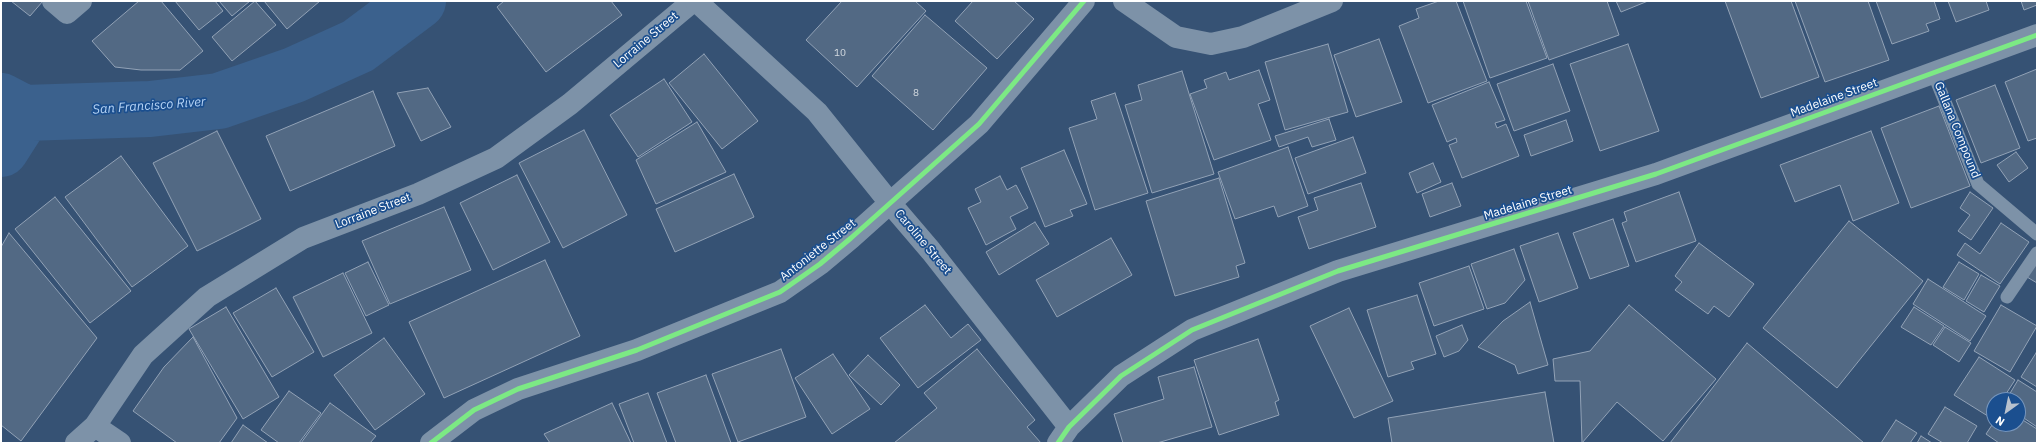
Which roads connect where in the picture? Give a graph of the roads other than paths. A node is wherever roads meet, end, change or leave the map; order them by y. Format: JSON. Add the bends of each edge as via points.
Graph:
{"nodes":[{"id":1,"x":693,"y":1,"type":"edge"},
{"id":2,"x":696,"y":1,"type":"edge"},
{"id":3,"x":1084,"y":1,"type":"edge"},
{"id":4,"x":1124,"y":1,"type":"edge"},
{"id":5,"x":1332,"y":1,"type":"edge"},
{"id":6,"x":2037,"y":35,"type":"edge"},
{"id":7,"x":1933,"y":72,"type":"junction"},
{"id":8,"x":890,"y":203,"type":"junction"},
{"id":9,"x":2037,"y":234,"type":"edge"},
{"id":10,"x":2037,"y":254,"type":"edge"},
{"id":11,"x":2007,"y":297,"type":"dead end"},
{"id":12,"x":95,"y":426,"type":"junction"},
{"id":13,"x":1064,"y":435,"type":"edge"},
{"id":14,"x":76,"y":443,"type":"edge"},
{"id":15,"x":120,"y":443,"type":"edge"},
{"id":16,"x":431,"y":443,"type":"edge"}],
"edges":[{"from":1,"to":12,"type":"street","name":"Lorraine Street","via":[[570,104],[496,158],[418,194],[302,238],[207,297],[143,354]]},
{"from":2,"to":8,"type":"street","name":"Caroline Street","via":[[818,112]]},
{"from":3,"to":8,"type":"street","name":"Antoniette Street","via":[[979,124]]},
{"from":4,"to":5,"type":"street","via":[[1176,37],[1211,44],[1244,37]]},
{"from":6,"to":7,"type":"street","name":"Madelaine Street"},
{"from":7,"to":9,"type":"lane","name":"Gallana Compound","via":[[1978,184]]},
{"from":7,"to":13,"type":"street","name":"Madelaine Street","via":[[1656,174],[1338,271],[1192,330],[1121,376]]},
{"from":8,"to":13,"type":"street","name":"Caroline Street","via":[[931,251]]},
{"from":8,"to":16,"type":"street","name":"Antoniette Street","via":[[835,251],[780,292],[637,350],[518,389],[474,410]]},
{"from":10,"to":11,"type":"lane"},
{"from":12,"to":14,"type":"street","name":"Lorraine Street"},
{"from":12,"to":15,"type":"street"}]}
